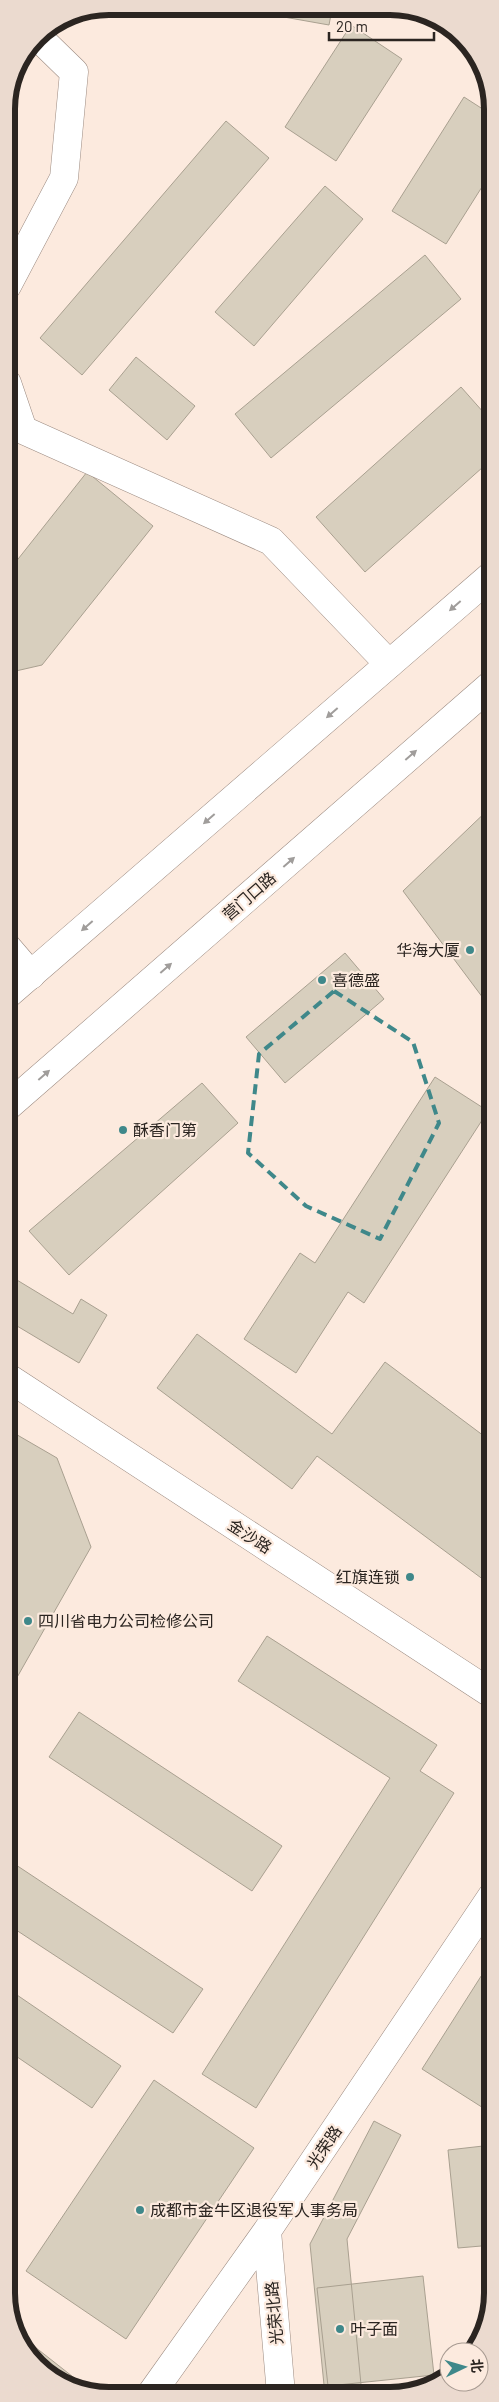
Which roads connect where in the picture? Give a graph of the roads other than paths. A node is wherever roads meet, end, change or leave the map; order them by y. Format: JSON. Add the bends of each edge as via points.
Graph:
{"nodes":[{"id":1,"x":43,"y":41,"type":"edge"},
{"id":2,"x":15,"y":269,"type":"edge"},
{"id":3,"x":15,"y":408,"type":"edge"},
{"id":4,"x":484,"y":582,"type":"edge"},
{"id":5,"x":389,"y":664,"type":"junction"},
{"id":6,"x":484,"y":691,"type":"edge"},
{"id":7,"x":15,"y":956,"type":"edge"},
{"id":8,"x":31,"y":975,"type":"junction"},
{"id":9,"x":15,"y":988,"type":"edge"},
{"id":10,"x":15,"y":1100,"type":"edge"},
{"id":11,"x":15,"y":1382,"type":"edge"},
{"id":12,"x":484,"y":1689,"type":"edge"},
{"id":13,"x":484,"y":1908,"type":"edge"},
{"id":14,"x":267,"y":2231,"type":"junction"},
{"id":15,"x":156,"y":2387,"type":"edge"},
{"id":16,"x":280,"y":2387,"type":"edge"}],
"edges":[{"from":1,"to":2,"type":"main road","via":[[74,72],[64,178]]},
{"from":3,"to":5,"type":"main road","via":[[23,430],[271,541]]},
{"from":4,"to":5,"type":"main road","one_way":true},
{"from":5,"to":8,"type":"main road","one_way":true},
{"from":10,"to":6,"type":"main road","name":"营门口路","one_way":true},
{"from":7,"to":8,"type":"main road"},
{"from":8,"to":9,"type":"main road"},
{"from":11,"to":12,"type":"main road","name":"金沙路"},
{"from":13,"to":14,"type":"main road","name":"光荣路"},
{"from":14,"to":15,"type":"main road","name":"光荣路"},
{"from":14,"to":16,"type":"main road","name":"光荣北路"}]}
